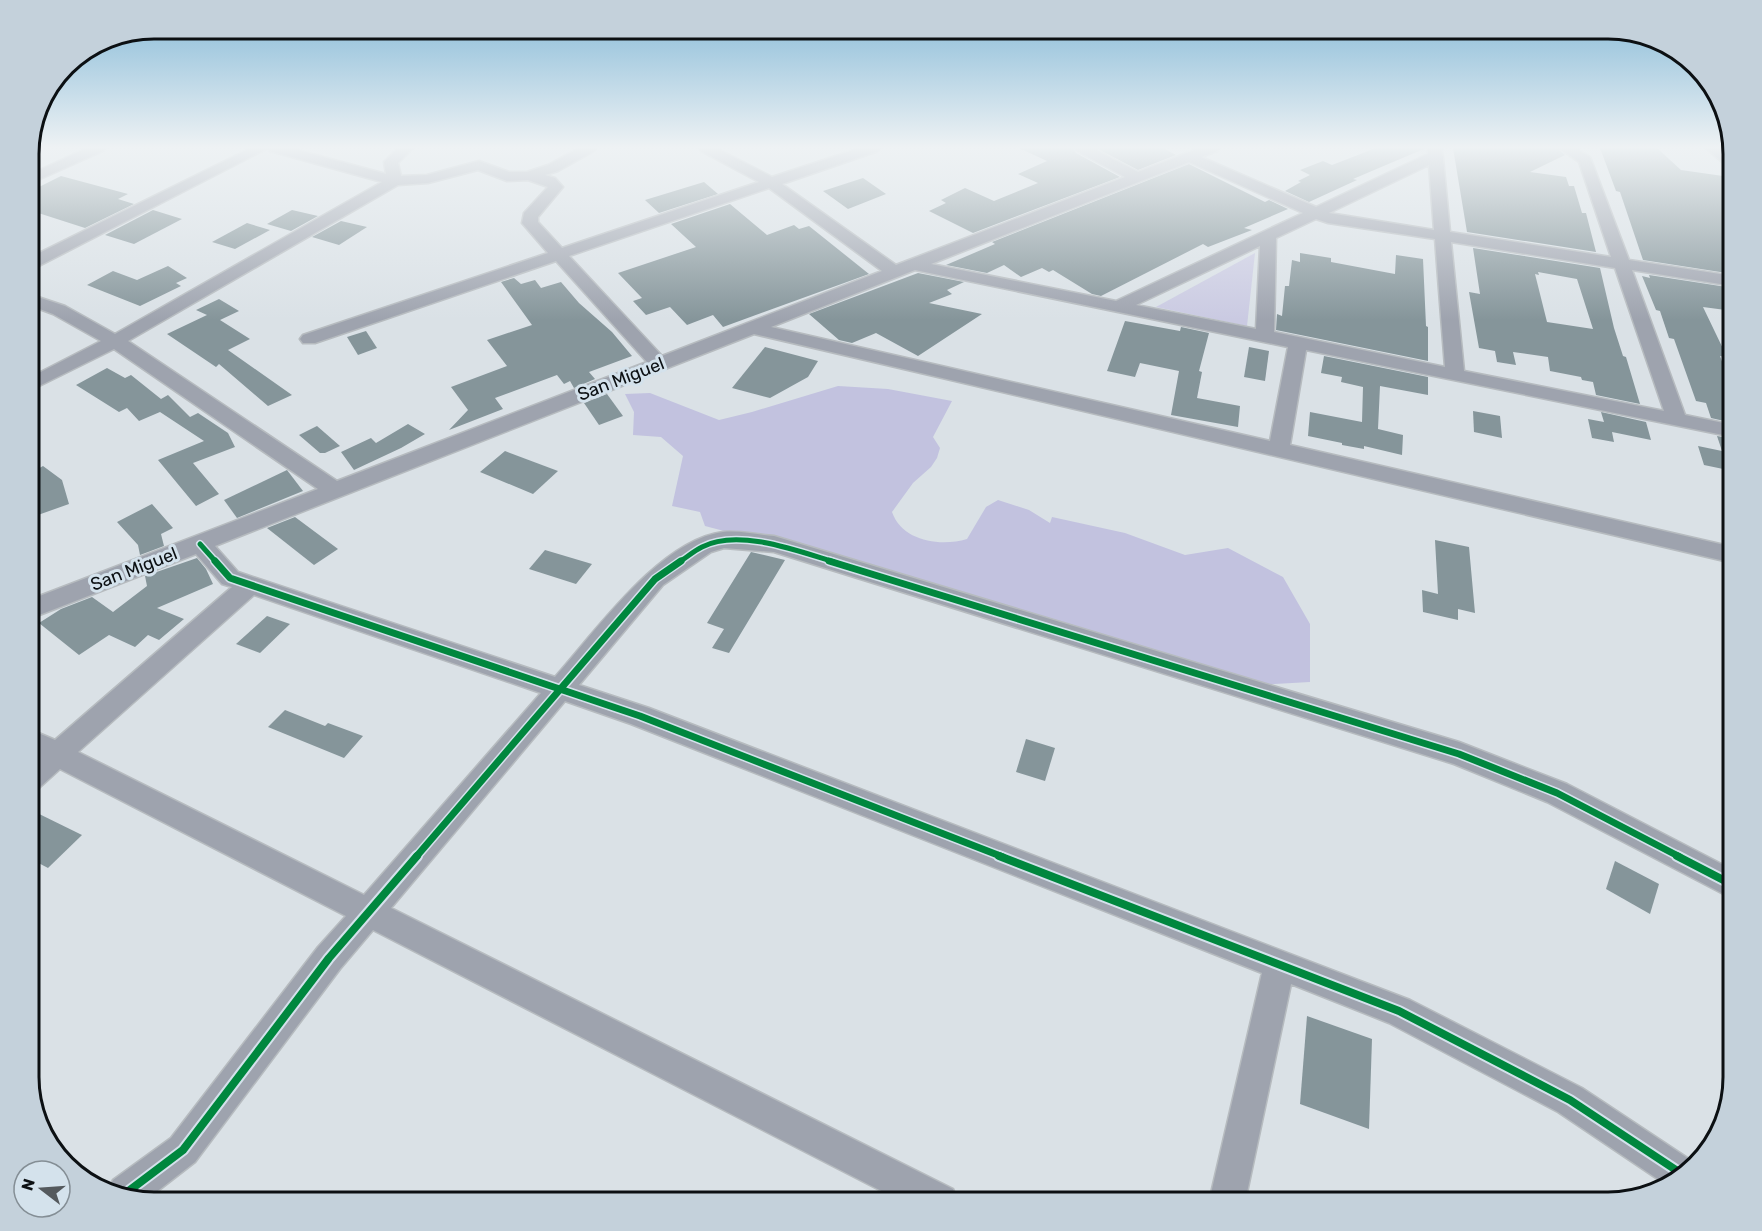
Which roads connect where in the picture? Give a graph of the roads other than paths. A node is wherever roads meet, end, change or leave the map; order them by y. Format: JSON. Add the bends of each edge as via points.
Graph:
{"nodes":[{"id":1,"x":146,"y":205,"type":"edge"},
{"id":2,"x":352,"y":205,"type":"edge"},
{"id":3,"x":539,"y":205,"type":"edge"},
{"id":4,"x":702,"y":205,"type":"edge"},
{"id":5,"x":802,"y":205,"type":"edge"},
{"id":6,"x":1064,"y":205,"type":"edge"},
{"id":7,"x":1299,"y":205,"type":"edge"},
{"id":8,"x":1327,"y":205,"type":"edge"},
{"id":9,"x":1441,"y":205,"type":"edge"},
{"id":10,"x":1602,"y":205,"type":"edge"},
{"id":11,"x":1314,"y":212,"type":"junction"},
{"id":12,"x":1268,"y":234,"type":"junction"},
{"id":13,"x":1444,"y":238,"type":"junction"},
{"id":14,"x":557,"y":255,"type":"junction"},
{"id":15,"x":39,"y":259,"type":"edge"},
{"id":16,"x":913,"y":264,"type":"junction"},
{"id":17,"x":1623,"y":264,"type":"junction"},
{"id":18,"x":894,"y":272,"type":"junction"},
{"id":19,"x":1723,"y":279,"type":"edge"},
{"id":20,"x":39,"y":303,"type":"edge"},
{"id":21,"x":1117,"y":307,"type":"junction"},
{"id":22,"x":753,"y":328,"type":"junction"},
{"id":23,"x":1265,"y":336,"type":"junction"},
{"id":24,"x":309,"y":339,"type":"dead end"},
{"id":25,"x":115,"y":341,"type":"junction"},
{"id":26,"x":1298,"y":343,"type":"junction"},
{"id":27,"x":659,"y":364,"type":"junction"},
{"id":28,"x":1455,"y":375,"type":"junction"},
{"id":29,"x":39,"y":380,"type":"edge"},
{"id":30,"x":1677,"y":420,"type":"junction"},
{"id":31,"x":1723,"y":429,"type":"edge"},
{"id":32,"x":1279,"y":448,"type":"junction"},
{"id":33,"x":336,"y":491,"type":"junction"},
{"id":34,"x":201,"y":544,"type":"junction"},
{"id":35,"x":1723,"y":552,"type":"edge"},
{"id":36,"x":250,"y":585,"type":"junction"},
{"id":37,"x":39,"y":606,"type":"edge"},
{"id":38,"x":560,"y":689,"type":"junction"},
{"id":39,"x":39,"y":745,"type":"edge"},
{"id":40,"x":57,"y":754,"type":"junction"},
{"id":41,"x":39,"y":770,"type":"edge"},
{"id":42,"x":1723,"y":879,"type":"edge"},
{"id":43,"x":369,"y":912,"type":"junction"},
{"id":44,"x":1279,"y":966,"type":"junction"},
{"id":45,"x":1676,"y":1170,"type":"edge"},
{"id":46,"x":131,"y":1190,"type":"edge"},
{"id":47,"x":918,"y":1192,"type":"edge"},
{"id":48,"x":1229,"y":1192,"type":"edge"}],
"edges":[{"from":1,"to":15,"type":"street"},
{"from":2,"to":25,"type":"street"},
{"from":3,"to":14,"type":"street","via":[[530,216],[530,223]]},
{"from":4,"to":14,"type":"street"},
{"from":5,"to":18,"type":"street"},
{"from":6,"to":16,"type":"street","name":"San Miguel"},
{"from":7,"to":11,"type":"street"},
{"from":8,"to":11,"type":"street"},
{"from":9,"to":13,"type":"street"},
{"from":10,"to":17,"type":"street"},
{"from":11,"to":12,"type":"street"},
{"from":11,"to":13,"type":"street","via":[[1348,222]]},
{"from":12,"to":21,"type":"street"},
{"from":12,"to":23,"type":"street"},
{"from":13,"to":17,"type":"street"},
{"from":13,"to":28,"type":"street"},
{"from":14,"to":24,"type":"street"},
{"from":14,"to":27,"type":"street"},
{"from":16,"to":18,"type":"street","name":"San Miguel"},
{"from":16,"to":21,"type":"street"},
{"from":17,"to":19,"type":"street"},
{"from":17,"to":30,"type":"street"},
{"from":18,"to":22,"type":"street","name":"San Miguel"},
{"from":20,"to":25,"type":"street"},
{"from":21,"to":23,"type":"street"},
{"from":22,"to":27,"type":"street","name":"San Miguel"},
{"from":22,"to":32,"type":"street"},
{"from":23,"to":26,"type":"street"},
{"from":25,"to":29,"type":"street"},
{"from":25,"to":33,"type":"street"},
{"from":26,"to":28,"type":"street"},
{"from":26,"to":32,"type":"street"},
{"from":27,"to":33,"type":"street","name":"San Miguel"},
{"from":28,"to":30,"type":"street"},
{"from":30,"to":31,"type":"street"},
{"from":32,"to":35,"type":"street"},
{"from":33,"to":34,"type":"street","name":"San Miguel"},
{"from":34,"to":36,"type":"street","via":[[230,578]]},
{"from":34,"to":37,"type":"street","name":"San Miguel"},
{"from":36,"to":38,"type":"street"},
{"from":36,"to":40,"type":"street"},
{"from":38,"to":42,"type":"street","via":[[655,579],[703,546],[724,540],[774,544],[1459,754],[1557,793]]},
{"from":38,"to":43,"type":"street"},
{"from":38,"to":44,"type":"street","via":[[640,716]]},
{"from":39,"to":40,"type":"street"},
{"from":40,"to":41,"type":"street"},
{"from":40,"to":43,"type":"street"},
{"from":43,"to":46,"type":"street","via":[[329,958],[183,1150]]},
{"from":43,"to":47,"type":"street"},
{"from":44,"to":45,"type":"street","via":[[1399,1011],[1570,1100]]},
{"from":44,"to":48,"type":"street"}]}
